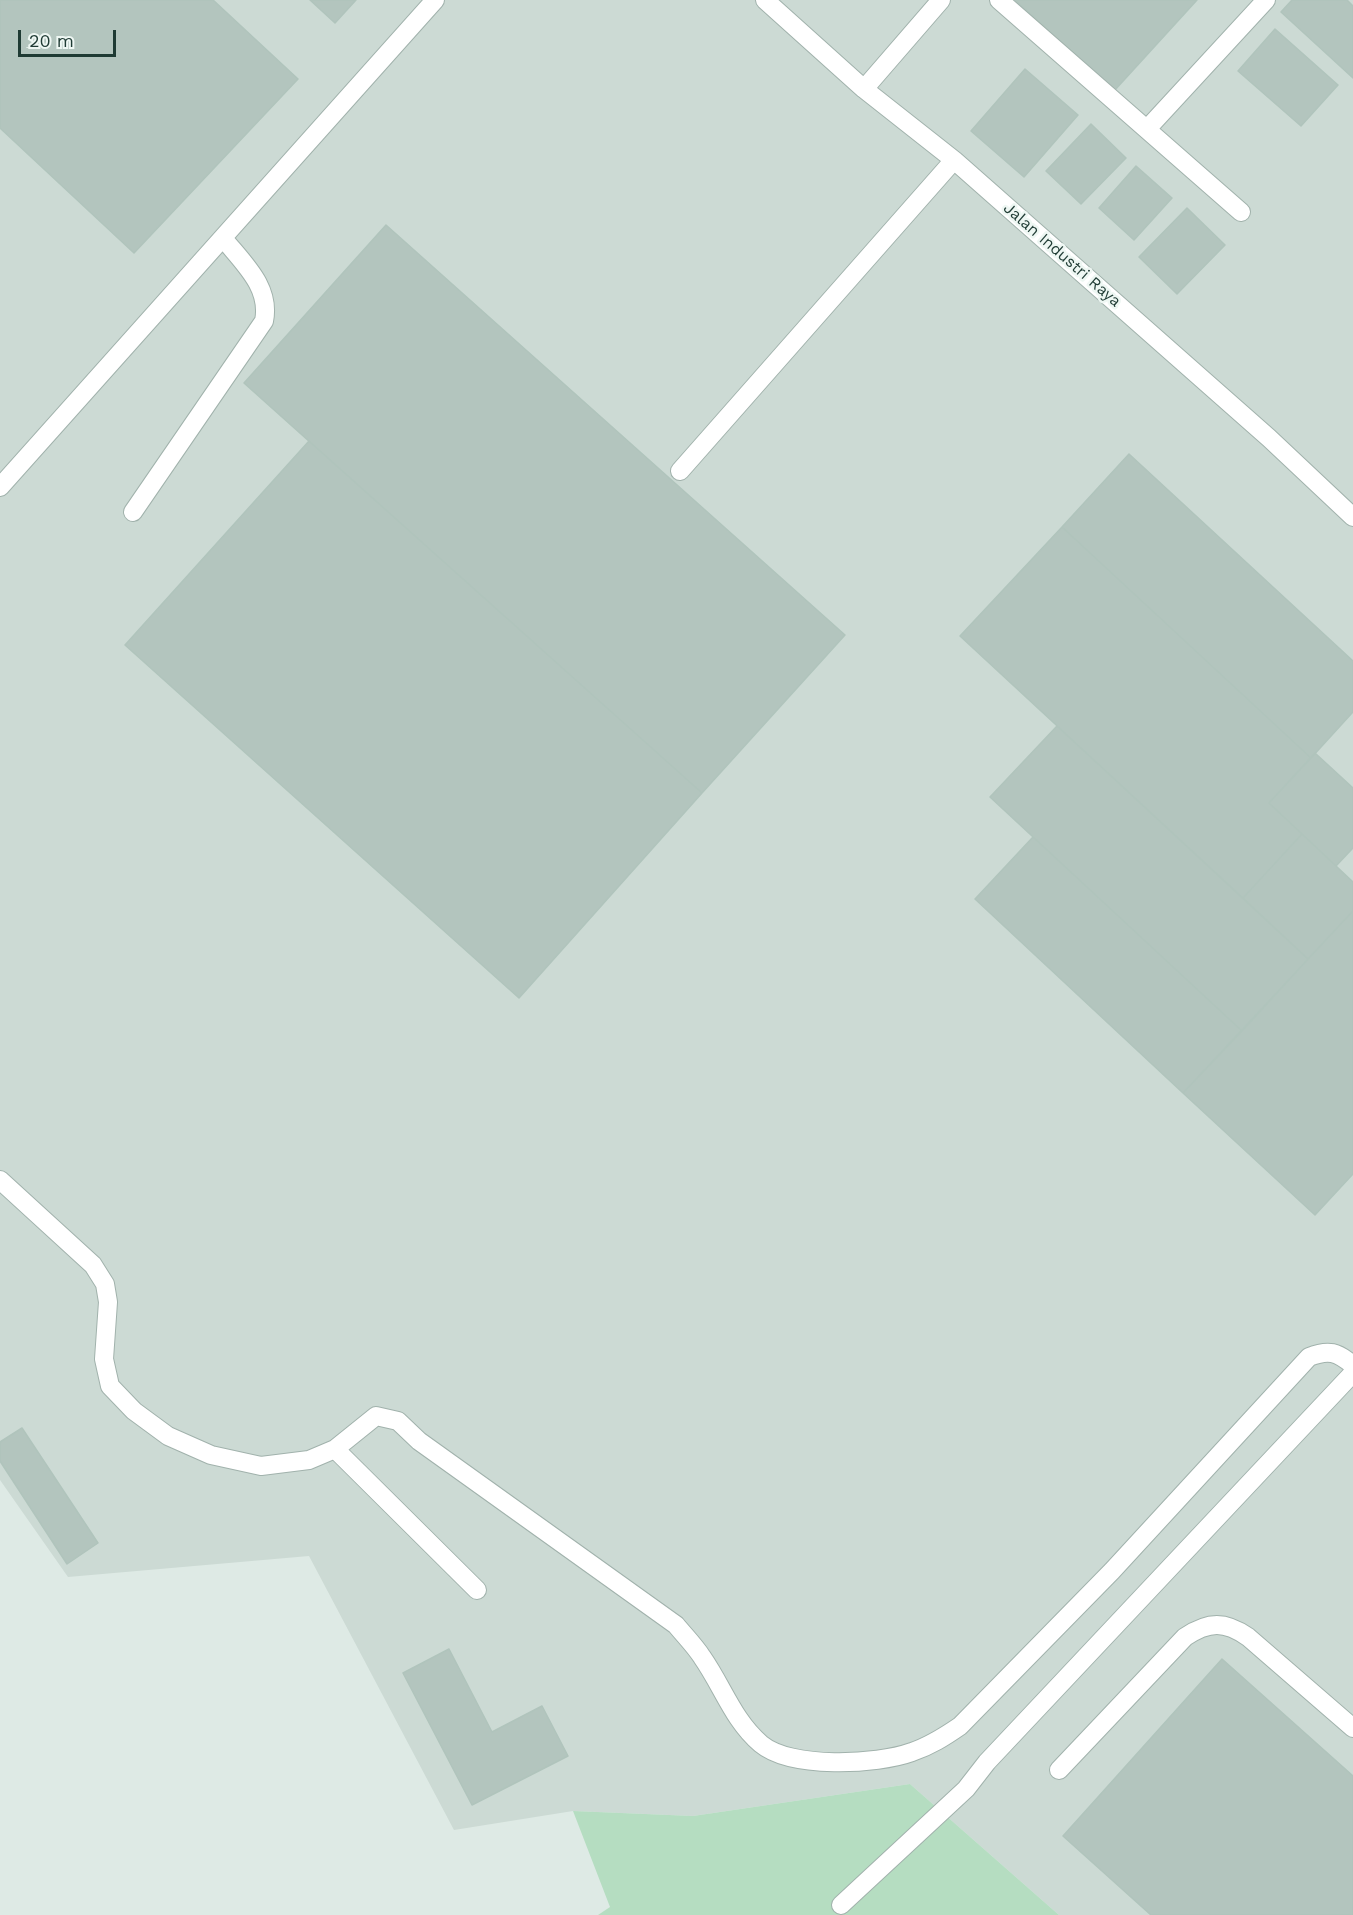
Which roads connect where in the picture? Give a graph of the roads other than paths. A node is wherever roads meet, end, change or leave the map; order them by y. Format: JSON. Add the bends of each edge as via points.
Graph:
{"nodes":[{"id":1,"x":435,"y":0,"type":"edge"},
{"id":2,"x":765,"y":0,"type":"edge"},
{"id":3,"x":942,"y":0,"type":"edge"},
{"id":4,"x":999,"y":0,"type":"edge"},
{"id":5,"x":1266,"y":0,"type":"edge"},
{"id":6,"x":864,"y":89,"type":"junction"},
{"id":7,"x":1147,"y":129,"type":"junction"},
{"id":8,"x":954,"y":160,"type":"junction"},
{"id":9,"x":1241,"y":212,"type":"dead end"},
{"id":10,"x":223,"y":238,"type":"junction"},
{"id":11,"x":680,"y":471,"type":"dead end"},
{"id":12,"x":0,"y":487,"type":"edge"},
{"id":13,"x":133,"y":512,"type":"dead end"},
{"id":14,"x":1353,"y":517,"type":"edge"},
{"id":15,"x":0,"y":1180,"type":"edge"},
{"id":16,"x":1353,"y":1365,"type":"edge"},
{"id":17,"x":1353,"y":1373,"type":"edge"},
{"id":18,"x":335,"y":1449,"type":"junction"},
{"id":19,"x":477,"y":1590,"type":"dead end"},
{"id":20,"x":1353,"y":1728,"type":"edge"},
{"id":21,"x":1059,"y":1770,"type":"dead end"},
{"id":22,"x":841,"y":1905,"type":"dead end"}],
"edges":[{"from":1,"to":10,"type":"street"},
{"from":2,"to":6,"type":"street","name":"Jalan Industri Raya"},
{"from":3,"to":6,"type":"street"},
{"from":4,"to":7,"type":"street"},
{"from":5,"to":7,"type":"street"},
{"from":6,"to":8,"type":"street","name":"Jalan Industri Raya"},
{"from":7,"to":9,"type":"street"},
{"from":8,"to":11,"type":"street"},
{"from":8,"to":14,"type":"street","name":"Jalan Industri Raya","via":[[1261,430]]},
{"from":10,"to":12,"type":"street"},
{"from":10,"to":13,"type":"street","via":[[261,286],[267,305],[264,321]]},
{"from":15,"to":18,"type":"street","via":[[93,1265],[105,1284],[108,1302],[104,1359],[110,1386],[134,1411],[168,1436],[211,1455],[261,1466],[309,1460]]},
{"from":16,"to":18,"type":"street","via":[[1339,1354],[1325,1350],[1309,1357],[1104,1579],[960,1726],[941,1740],[909,1753],[859,1762],[779,1755],[761,1744],[733,1713],[703,1658],[676,1625],[419,1441],[398,1421],[376,1416]]},
{"from":17,"to":22,"type":"street","via":[[987,1762],[966,1789]]},
{"from":18,"to":19,"type":"street"},
{"from":20,"to":21,"type":"street","via":[[1248,1637],[1232,1626],[1215,1625],[1185,1637]]}]}
